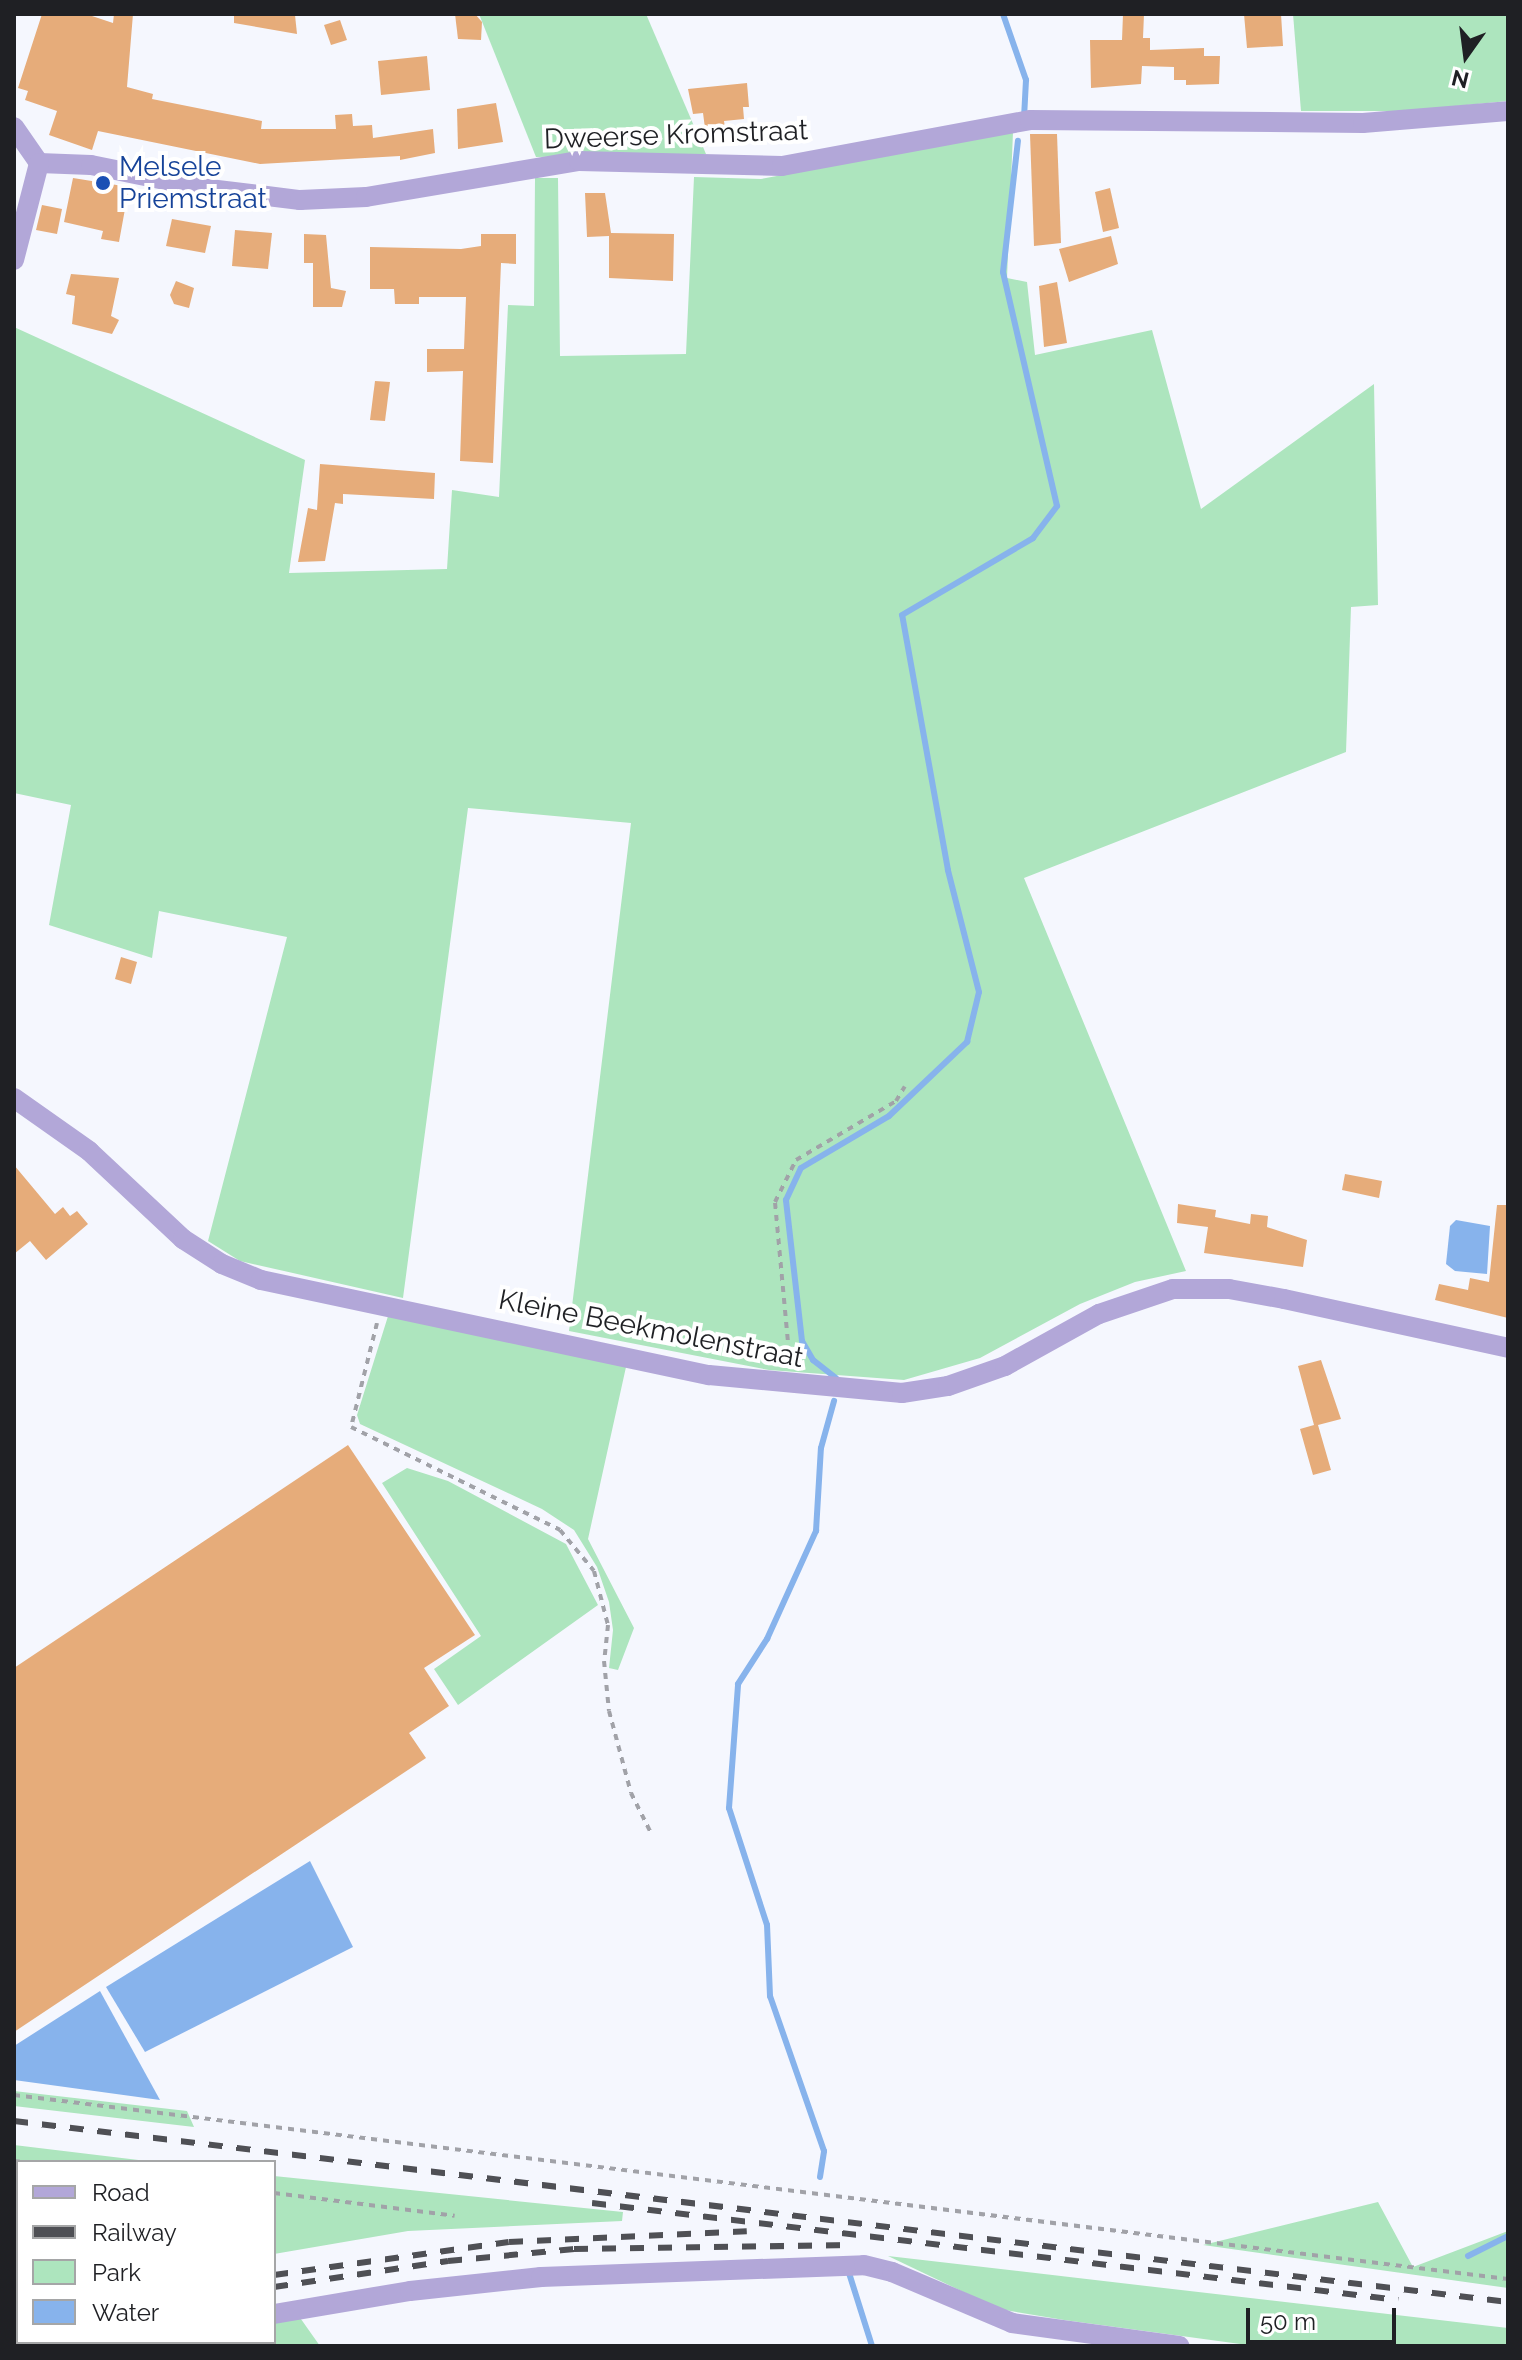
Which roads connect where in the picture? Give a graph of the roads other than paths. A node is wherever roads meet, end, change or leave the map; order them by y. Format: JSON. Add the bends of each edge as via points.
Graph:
{"nodes":[{"id":1,"x":1508,"y":111,"type":"edge"},
{"id":2,"x":14,"y":127,"type":"edge"},
{"id":3,"x":39,"y":163,"type":"junction"},
{"id":4,"x":14,"y":260,"type":"edge"},
{"id":5,"x":14,"y":1098,"type":"edge"},
{"id":6,"x":1508,"y":1348,"type":"edge"},
{"id":7,"x":276,"y":2314,"type":"edge"},
{"id":8,"x":1179,"y":2346,"type":"edge"}],
"edges":[{"from":1,"to":3,"type":"street","name":"Dweerse Kromstraat","via":[[1363,123],[1030,120],[782,166],[579,161],[366,197],[313,199],[250,195],[91,165]]},
{"from":2,"to":3,"type":"street"},
{"from":3,"to":4,"type":"street"},
{"from":5,"to":6,"type":"street","name":"Kleine Beekmolenstraat","via":[[89,1151],[183,1239],[261,1280],[709,1375],[902,1393],[948,1386],[1005,1366],[1099,1314],[1173,1289],[1229,1289]]},
{"from":7,"to":8,"type":"street","via":[[410,2291],[541,2277],[848,2264],[892,2272],[1012,2323]]}]}
